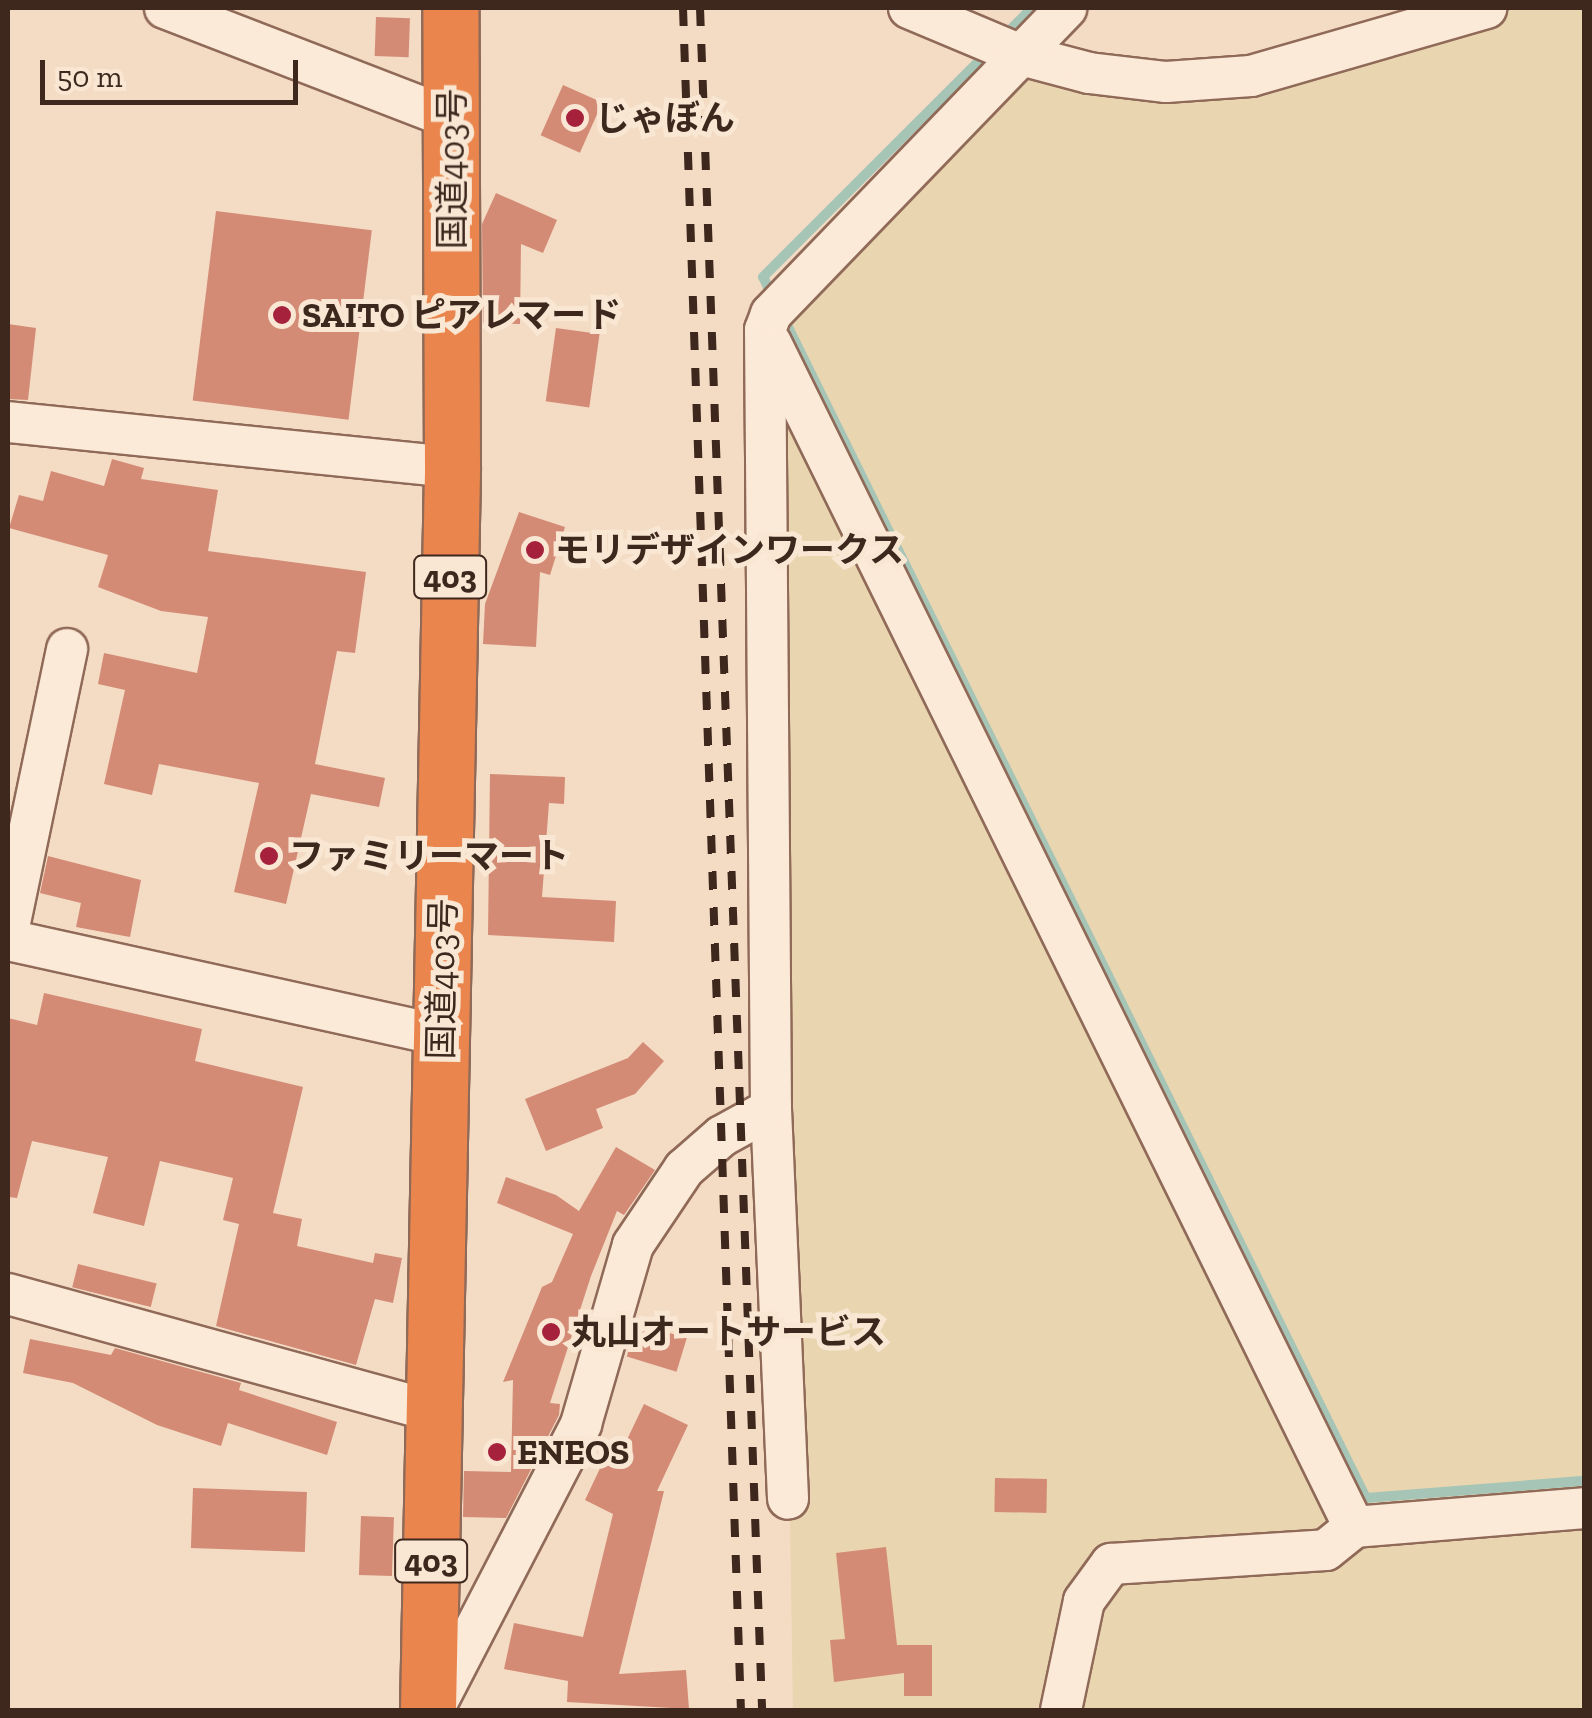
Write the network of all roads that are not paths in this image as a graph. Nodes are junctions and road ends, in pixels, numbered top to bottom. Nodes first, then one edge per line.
1 (165, 8) edge
2 (450, 8) edge
3 (909, 8) edge
4 (1066, 8) edge
5 (1486, 8) edge
6 (1020, 54) junction
7 (452, 118) junction
8 (765, 330) junction
9 (8, 422) edge
10 (452, 467) junction
11 (66, 649) dead end
12 (8, 932) edge
13 (8, 940) edge
14 (440, 1035) junction
15 (771, 1110) junction
16 (8, 1294) edge
17 (434, 1411) junction
18 (788, 1500) dead end
19 (1584, 1508) edge
20 (1354, 1527) junction
21 (430, 1710) edge
22 (1061, 1710) edge

1 - 7 street
2 - 7 highway, 国道403号 / 403
3 - 6 street
4 - 6 street
5 - 6 street
6 - 8 street
7 - 10 highway, 国道403号 / 403
8 - 15 street
8 - 20 street
9 - 10 street
10 - 14 highway, 国道403号 / 403
11 - 12 street
13 - 14 street
14 - 17 highway, 国道403号 / 403
15 - 18 street
15 - 21 street
16 - 17 street
17 - 21 highway, 国道403号 / 403
19 - 20 street
20 - 22 street

